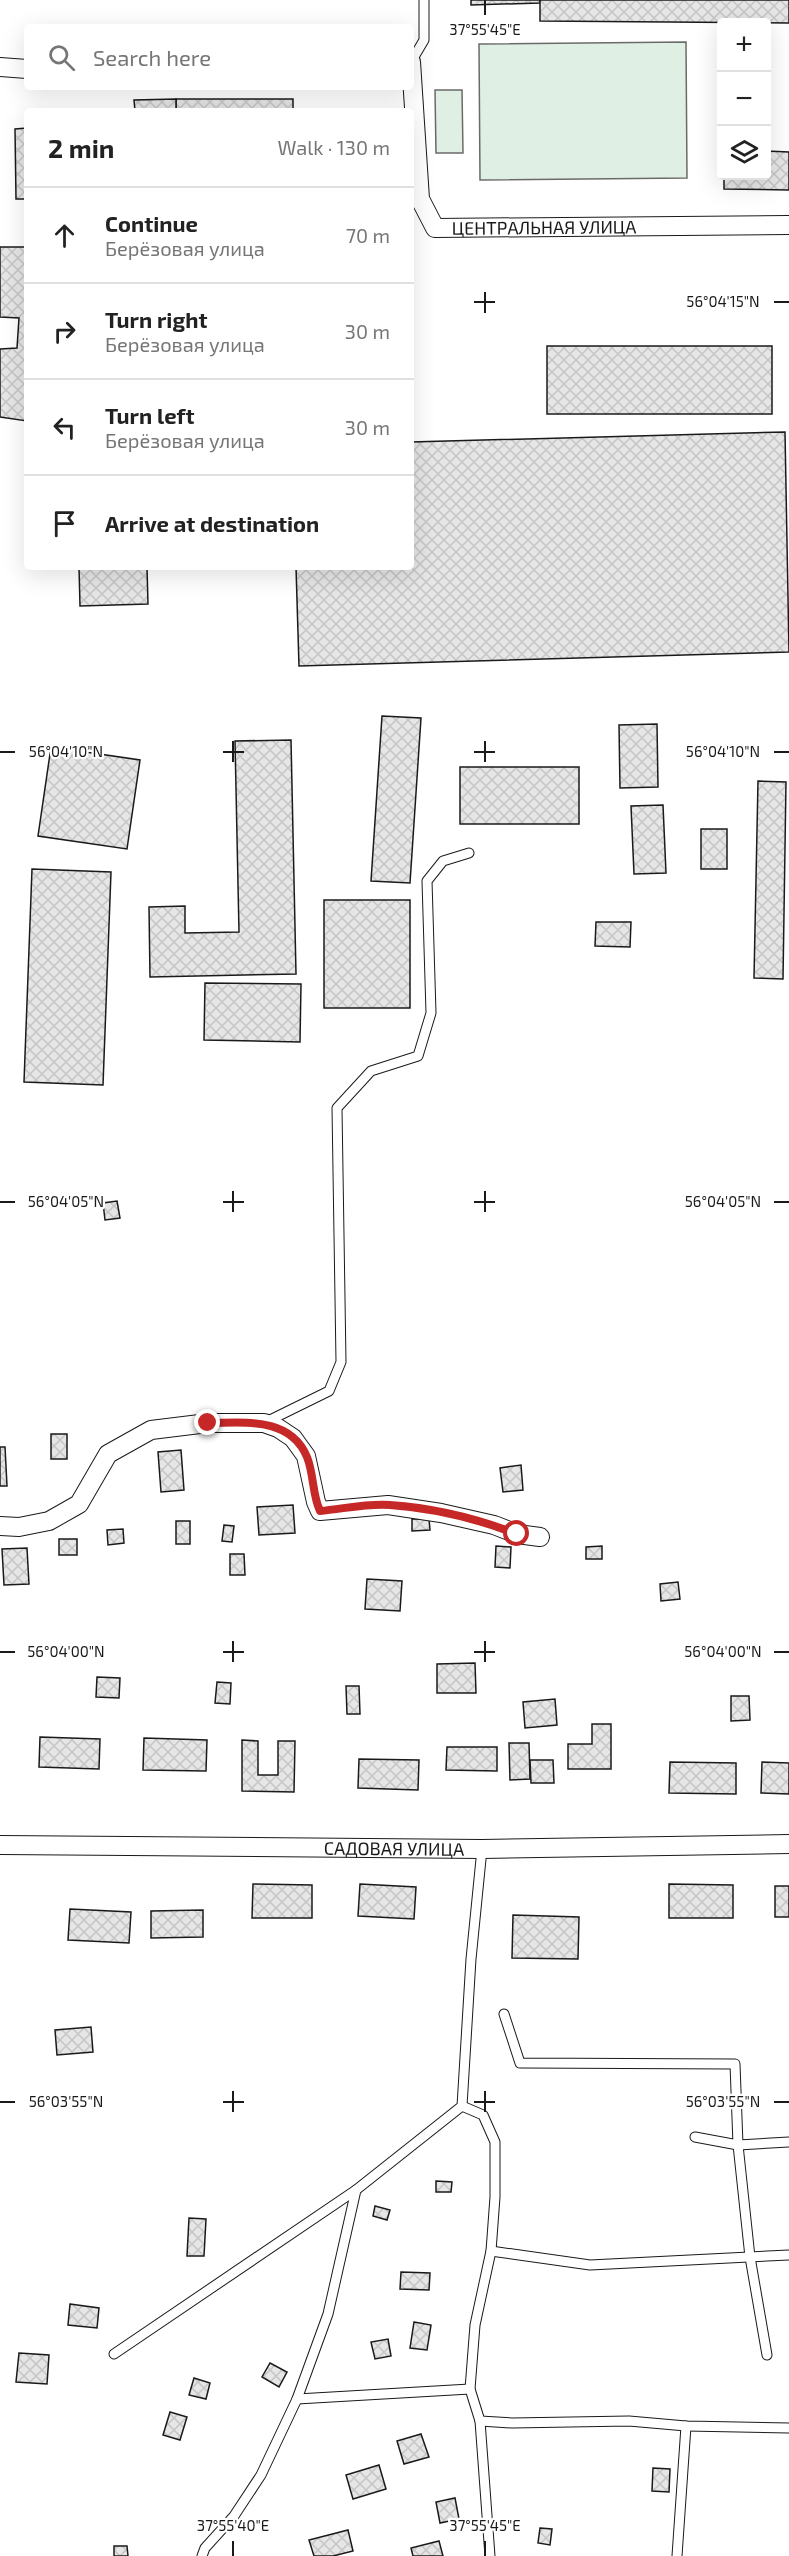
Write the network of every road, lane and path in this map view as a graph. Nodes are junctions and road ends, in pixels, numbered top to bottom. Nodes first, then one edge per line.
1 (424, 0) edge
2 (414, 57) edge
3 (0, 67) edge
4 (24, 69) edge
5 (413, 90) edge
6 (789, 225) edge
7 (469, 853) dead end
8 (264, 1423) junction
9 (0, 1526) edge
10 (540, 1537) dead end
11 (789, 1844) edge
12 (0, 1845) edge
13 (482, 1849) junction
14 (504, 2014) dead end
15 (462, 2106) junction
16 (694, 2137) dead end
17 (789, 2142) edge
18 (738, 2145) junction
19 (356, 2190) junction
20 (491, 2251) junction
21 (789, 2255) edge
22 (750, 2257) junction
23 (114, 2354) dead end
24 (767, 2355) dead end
25 (470, 2389) junction
26 (297, 2400) junction
27 (480, 2421) junction
28 (686, 2426) junction
29 (789, 2428) edge
30 (202, 2556) edge
31 (490, 2556) edge
32 (677, 2556) edge

1 - 2 lane
3 - 4 street
5 - 6 street, ЦЕНТРАЛЬНАЯ УЛИЦА
7 - 8 lane
8 - 9 street
8 - 10 street
11 - 13 street, САДОВАЯ УЛИЦА
12 - 13 street, САДОВАЯ УЛИЦА
13 - 15 lane
14 - 18 lane
15 - 19 lane
15 - 20 lane
16 - 18 lane
17 - 18 lane
18 - 22 lane
19 - 23 lane
19 - 26 lane
20 - 22 lane
20 - 25 lane
21 - 22 lane
22 - 24 lane
25 - 26 lane
25 - 27 lane
26 - 30 lane
27 - 28 lane
27 - 31 lane
28 - 29 lane
28 - 32 lane

